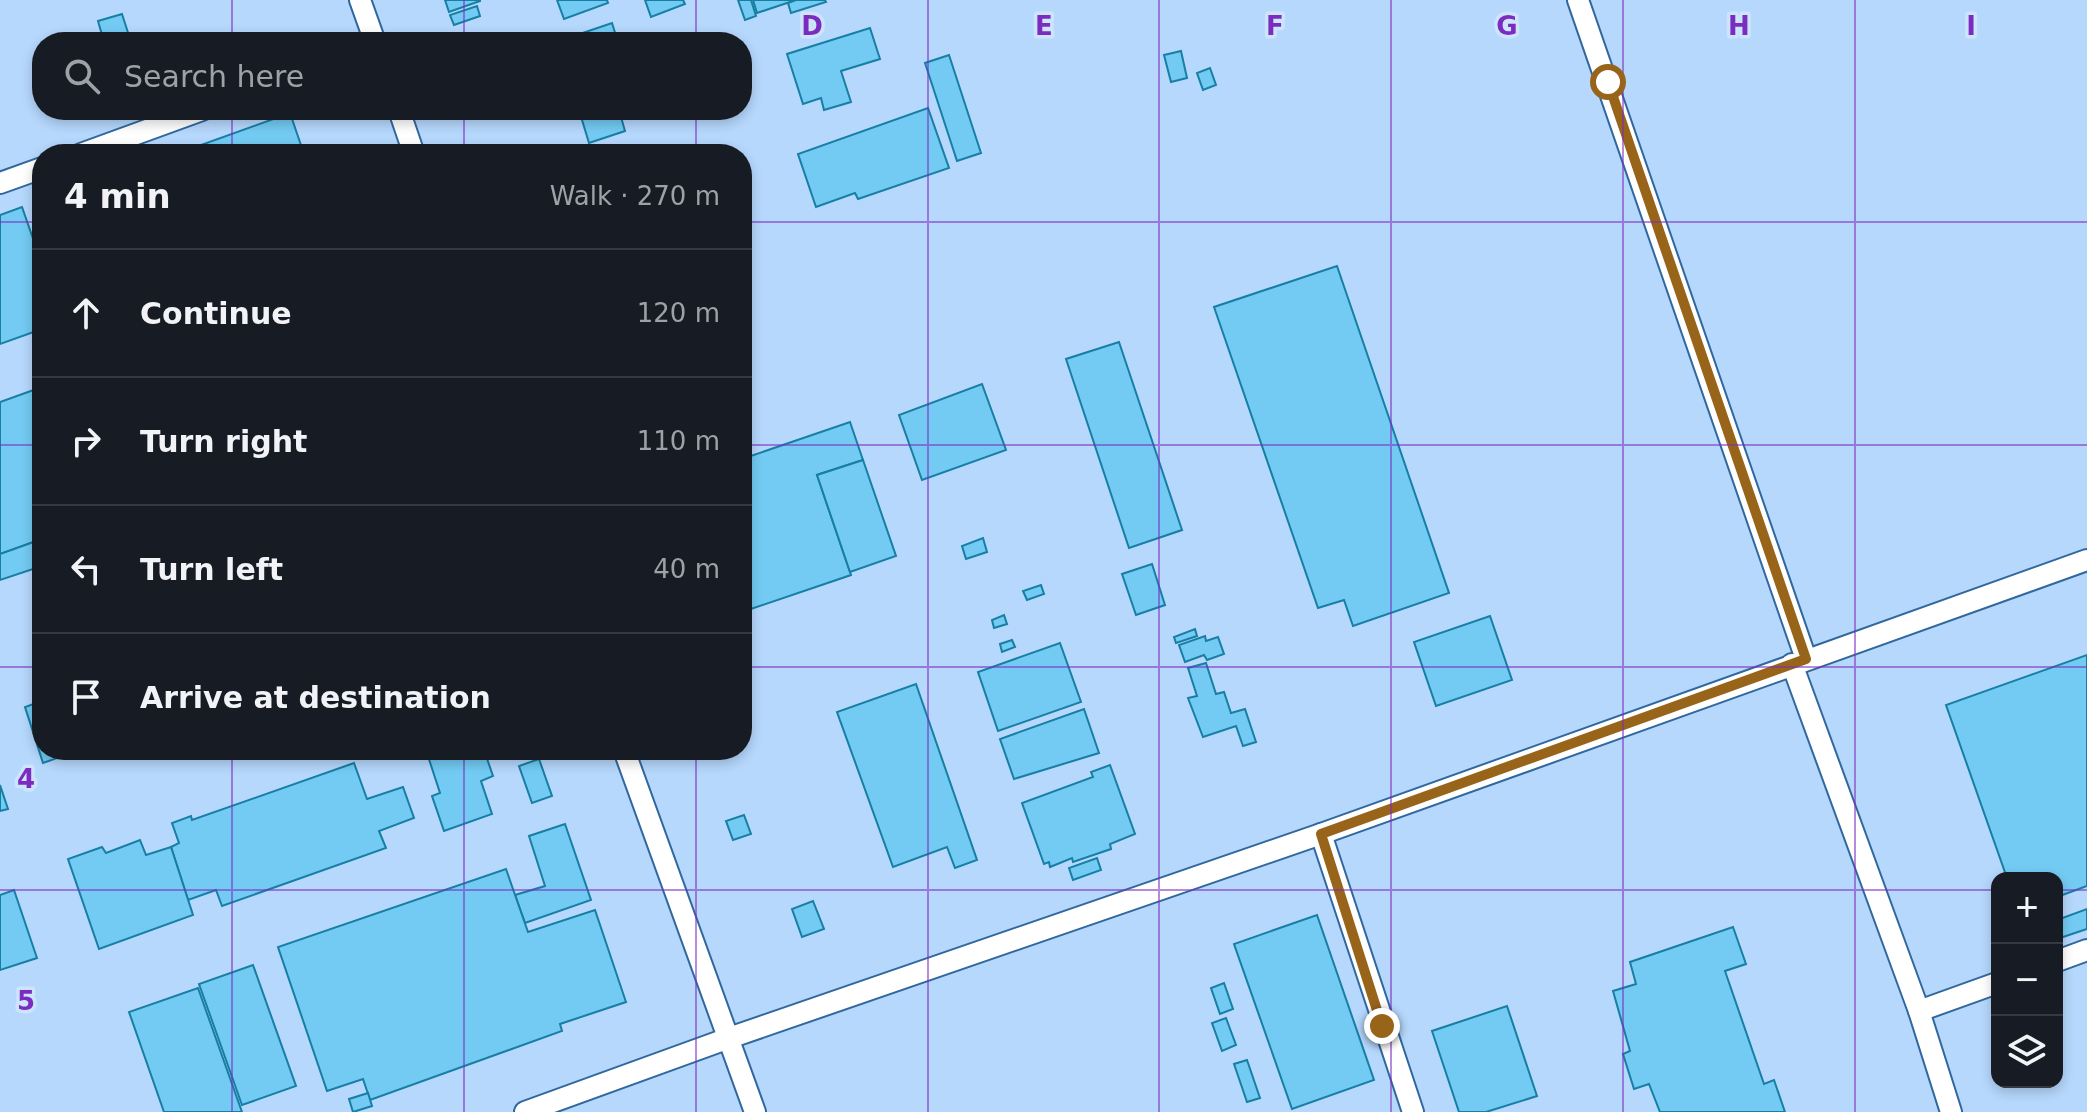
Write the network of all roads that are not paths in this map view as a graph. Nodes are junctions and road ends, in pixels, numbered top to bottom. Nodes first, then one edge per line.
1 (360, 0) edge
2 (1578, 0) edge
3 (371, 32) edge
4 (174, 120) edge
5 (402, 120) edge
6 (108, 144) edge
7 (411, 144) edge
8 (32, 172) edge
9 (0, 183) edge
10 (2087, 560) edge
11 (1799, 662) junction
12 (628, 760) edge
13 (1321, 834) junction
14 (2087, 950) edge
15 (2063, 959) edge
16 (1991, 985) edge
17 (1919, 1011) junction
18 (729, 1038) junction
19 (525, 1112) edge
20 (755, 1112) edge
21 (1413, 1112) edge
22 (1951, 1112) edge

1 - 3 lane
2 - 11 lane
4 - 6 lane
5 - 7 lane
8 - 9 lane
10 - 11 lane
11 - 13 lane
11 - 17 lane
12 - 18 lane
13 - 18 lane
13 - 21 lane
14 - 15 lane
16 - 17 lane
17 - 22 lane
18 - 19 lane
18 - 20 lane

